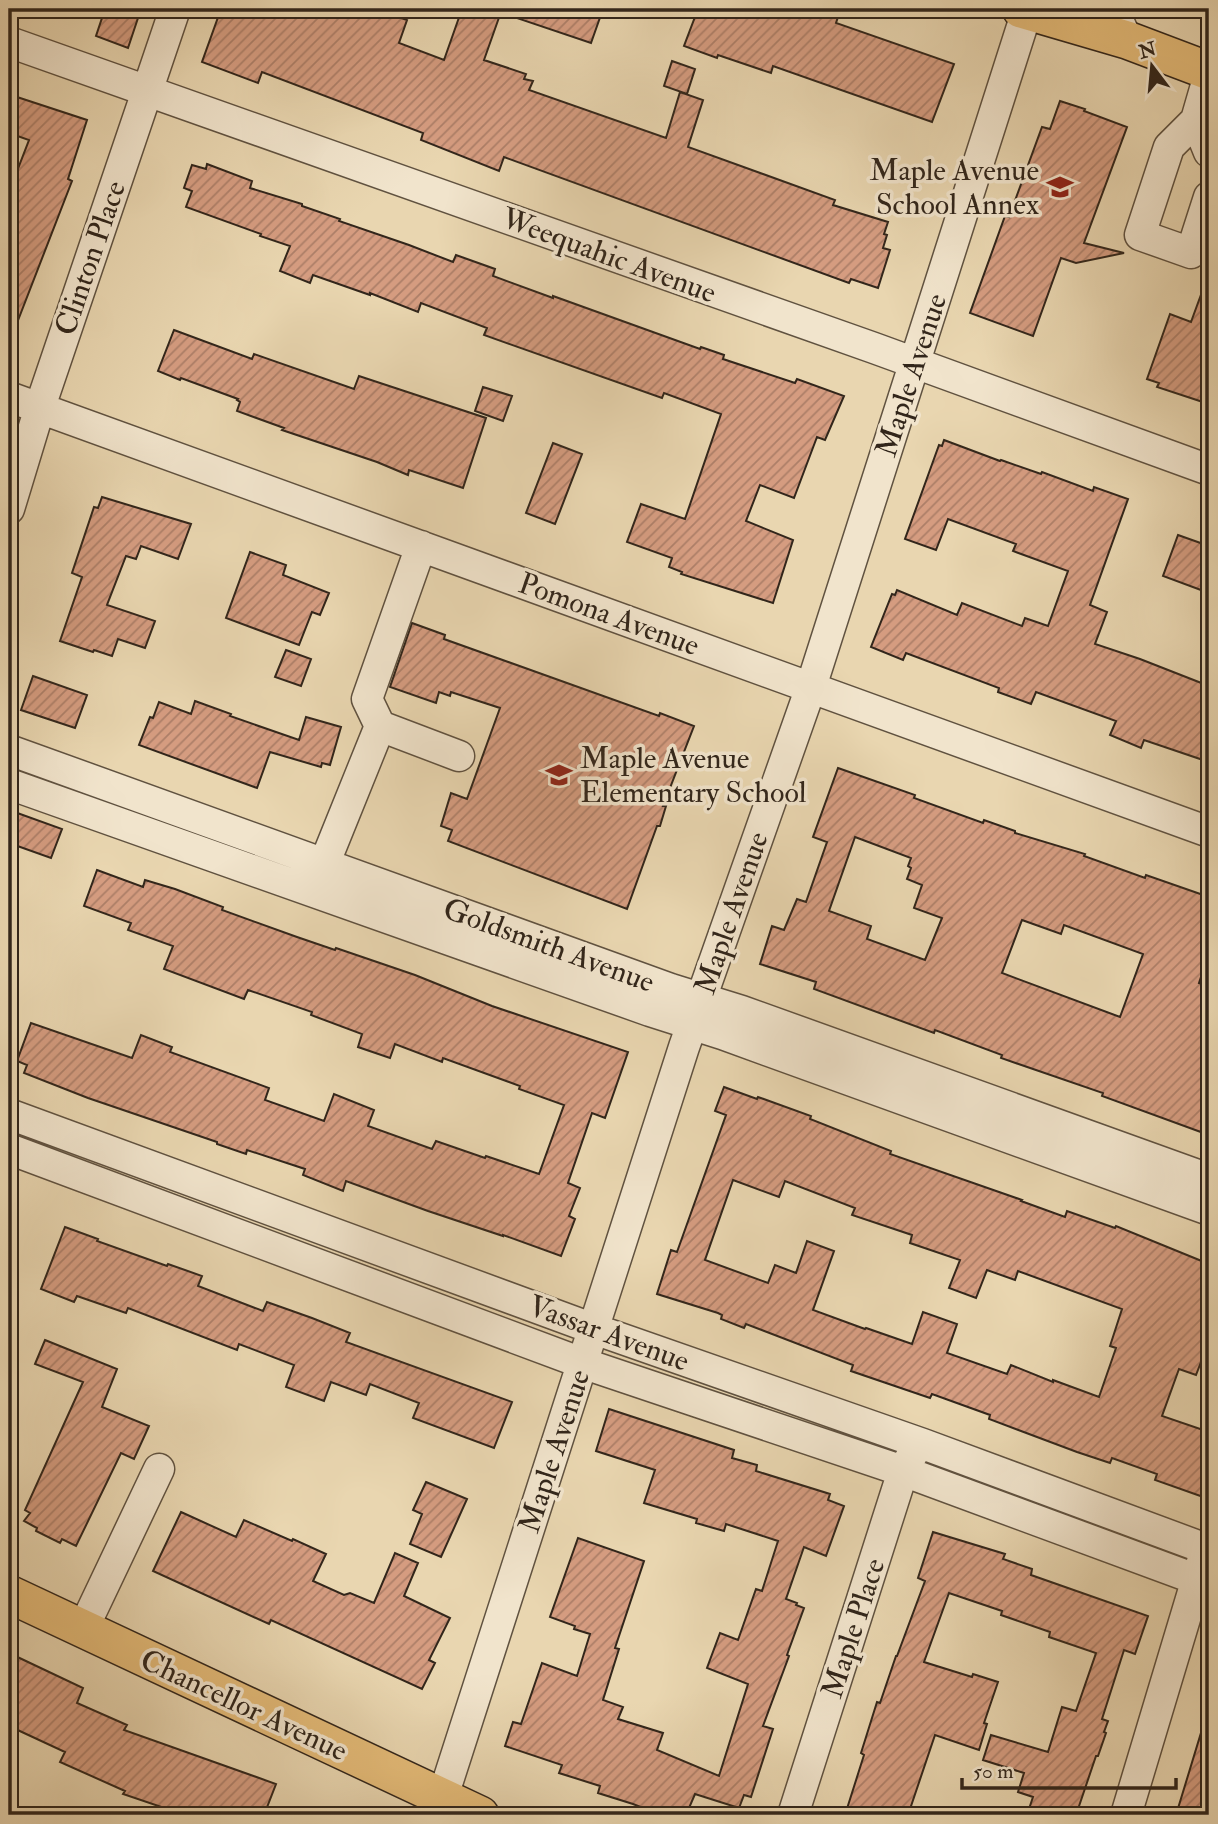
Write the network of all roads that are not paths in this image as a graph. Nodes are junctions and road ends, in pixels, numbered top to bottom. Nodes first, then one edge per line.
1 (175, 9) edge
2 (1024, 10) edge
3 (1120, 25) edge
4 (9, 42) edge
5 (1209, 73) edge
6 (148, 90) junction
7 (1196, 120) junction
8 (1209, 152) edge
9 (1209, 197) edge
10 (915, 363) junction
11 (9, 397) edge
12 (40, 407) junction
13 (1209, 470) edge
14 (9, 509) edge
15 (421, 546) junction
16 (811, 687) junction
17 (380, 726) junction
18 (9, 750) edge
19 (459, 756) dead end
20 (9, 784) edge
21 (1209, 832) edge
22 (324, 864) junction
23 (314, 892) junction
24 (697, 1011) junction
25 (9, 1114) edge
26 (1110, 1143) junction
27 (9, 1149) edge
28 (1099, 1170) junction
29 (1209, 1179) edge
30 (220, 1191) junction
31 (1209, 1210) edge
32 (208, 1223) junction
33 (594, 1329) junction
34 (582, 1363) junction
35 (919, 1442) junction
36 (159, 1469) dead end
37 (903, 1471) junction
38 (1208, 1549) edge
39 (1203, 1582) edge
40 (9, 1594) edge
41 (83, 1629) junction
42 (440, 1807) edge
43 (480, 1815) edge
44 (793, 1815) edge
45 (1126, 1815) edge

1 - 6 street, Clinton Place
2 - 3 main road
2 - 10 street, Maple Avenue
3 - 5 main road
4 - 6 street, Weequahic Avenue
5 - 7 street
6 - 10 street, Weequahic Avenue
6 - 12 street, Clinton Place
7 - 8 street
7 - 9 street
10 - 13 street, Weequahic Avenue
10 - 16 street, Maple Avenue
11 - 12 street, Pomona Avenue
12 - 14 street, Clinton Place
12 - 15 street, Pomona Avenue
15 - 16 street, Pomona Avenue
15 - 17 street
16 - 21 street, Pomona Avenue
16 - 24 street, Maple Avenue
17 - 19 street
17 - 22 street
18 - 22 street, Goldsmith Avenue
20 - 23 street, Goldsmith Avenue
22 - 23 street
22 - 24 street, Goldsmith Avenue
23 - 24 street, Goldsmith Avenue
24 - 26 street, Goldsmith Avenue
24 - 28 street, Goldsmith Avenue
24 - 33 street, Maple Avenue
25 - 30 street, Vassar Avenue
26 - 28 street
26 - 29 street, Goldsmith Avenue
27 - 32 street, Vassar Avenue
28 - 31 street, Goldsmith Avenue
30 - 32 street
30 - 33 street, Vassar Avenue
32 - 34 street, Vassar Avenue
33 - 34 street, Maple Avenue
33 - 35 street, Vassar Avenue
34 - 37 street, Vassar Avenue
34 - 42 street, Maple Avenue
35 - 37 street, Maple Place
35 - 38 street, Vassar Avenue
36 - 41 street
37 - 39 street, Vassar Avenue
37 - 44 street, Maple Place
38 - 39 street
39 - 45 street
40 - 41 main road, Chancellor Avenue
41 - 42 main road, Chancellor Avenue
42 - 43 main road, Chancellor Avenue

